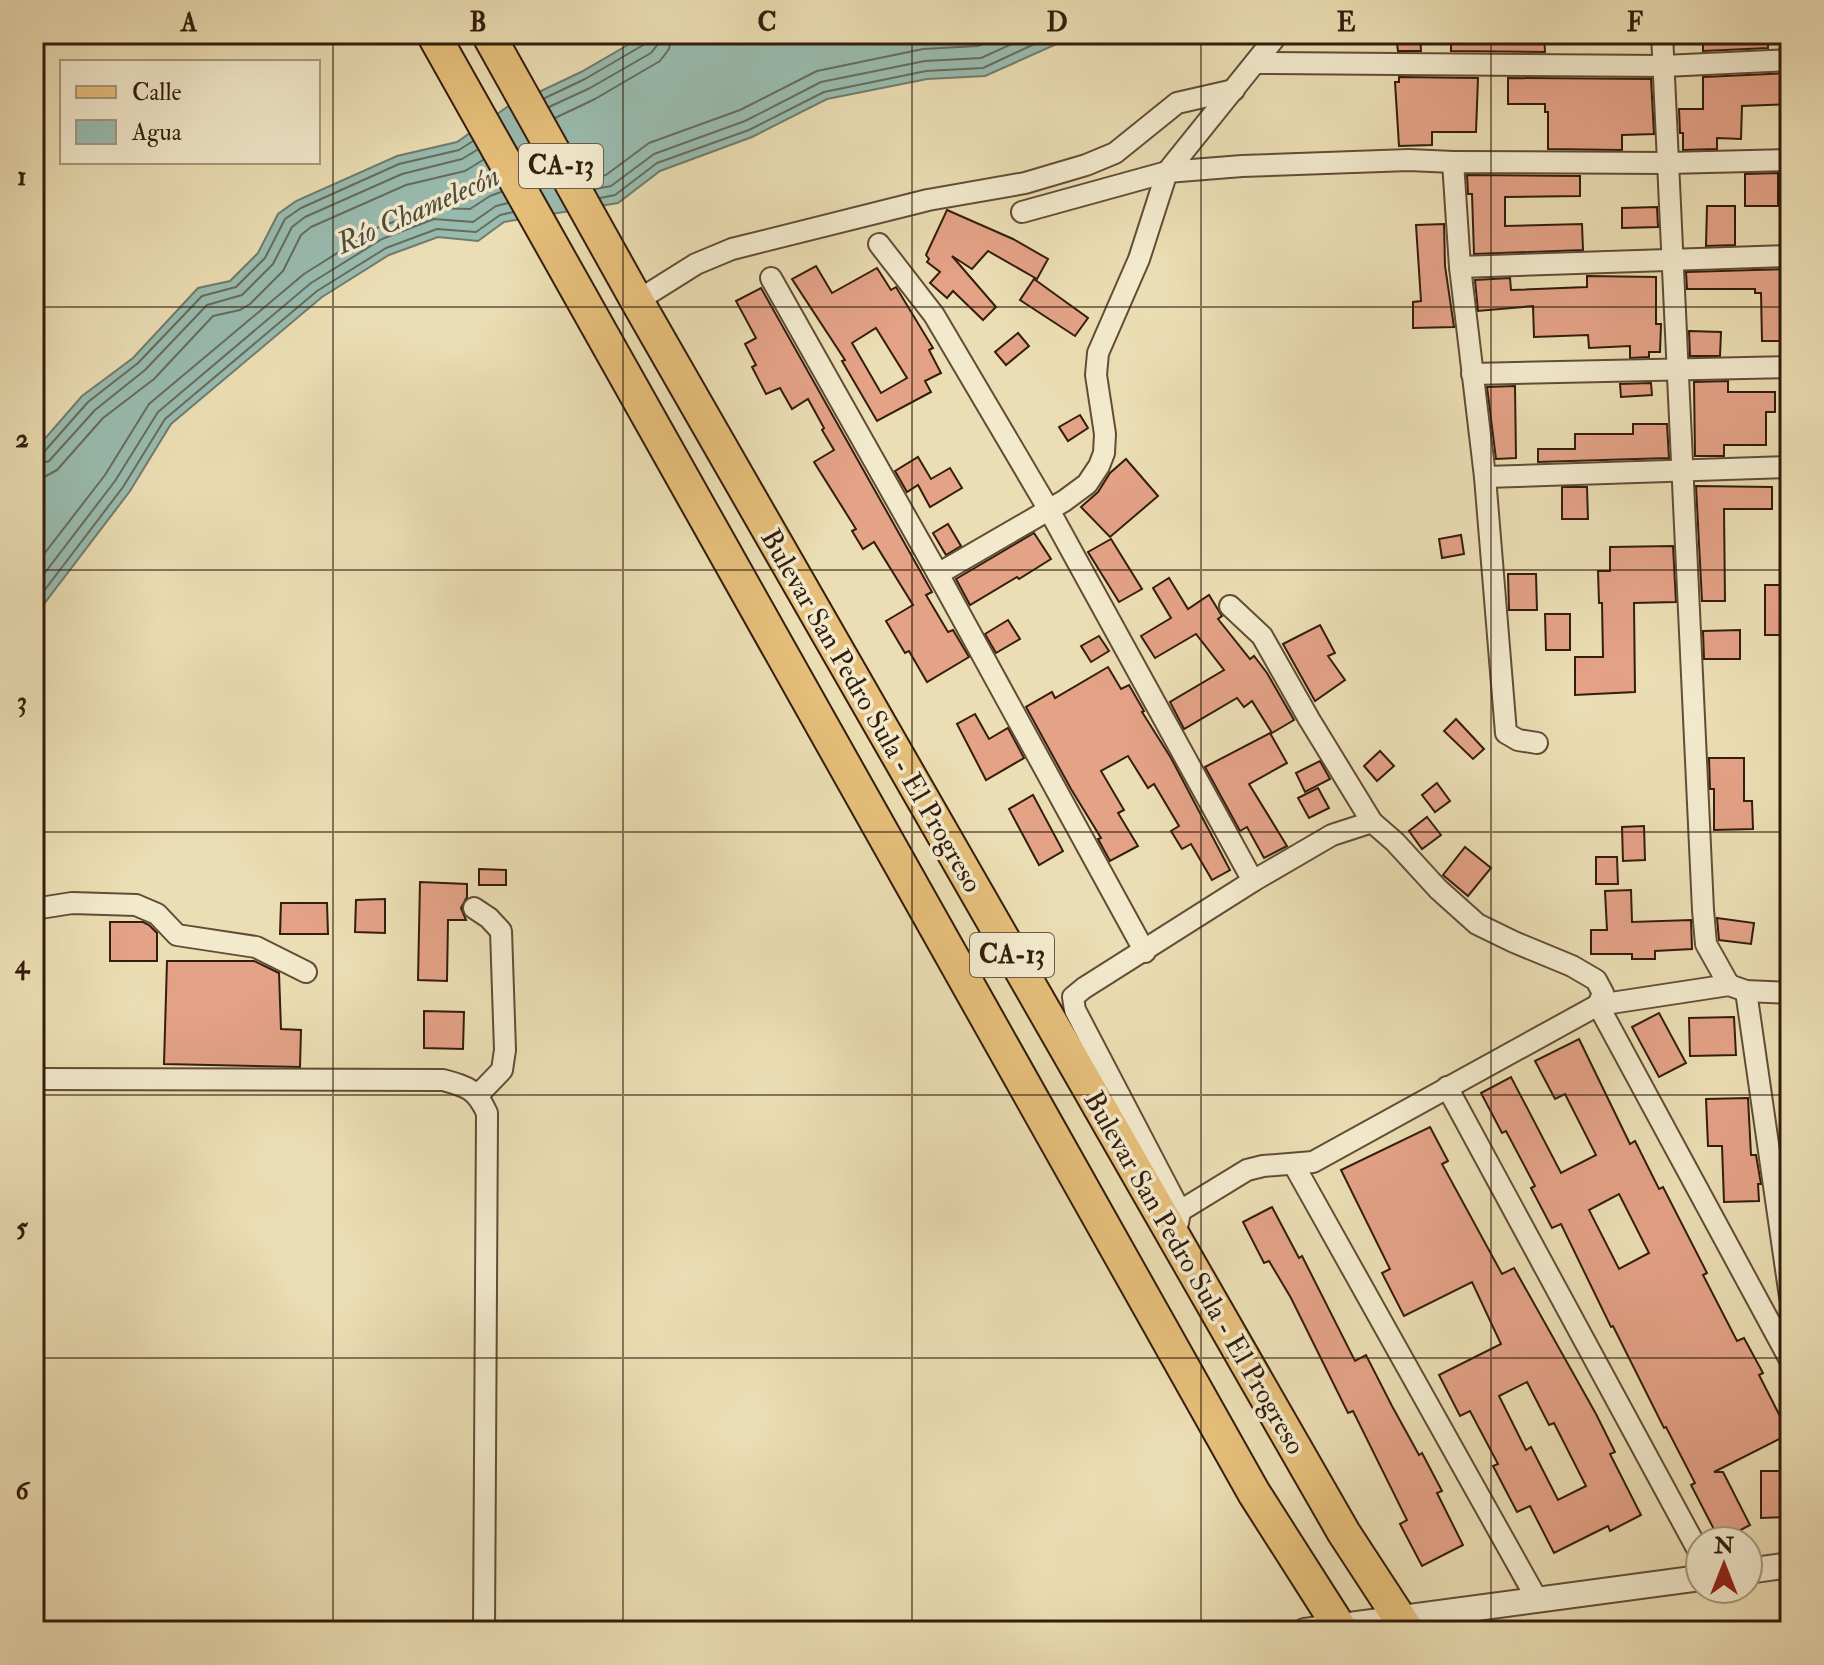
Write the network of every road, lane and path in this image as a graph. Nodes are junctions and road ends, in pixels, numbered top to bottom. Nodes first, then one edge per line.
1 (433, 34) edge
2 (1278, 34) edge
3 (1662, 34) edge
4 (491, 40) edge
5 (1790, 60) edge
6 (1256, 63) junction
7 (1664, 66) junction
8 (1234, 90) junction
9 (1790, 160) edge
10 (1453, 162) junction
11 (1668, 163) junction
12 (1167, 172) junction
13 (1022, 212) dead end
14 (879, 244) dead end
15 (1790, 256) edge
16 (1672, 261) junction
17 (1460, 267) junction
18 (771, 278) dead end
19 (630, 288) junction
20 (1790, 367) edge
21 (1676, 368) junction
22 (1472, 374) junction
23 (1790, 467) edge
24 (1681, 470) junction
25 (1485, 477) junction
26 (1049, 510) junction
27 (938, 574) junction
28 (1230, 606) dead end
29 (1537, 743) dead end
30 (1372, 822) junction
31 (1253, 881) junction
32 (474, 908) dead end
33 (34, 909) edge
34 (1145, 952) junction
35 (306, 972) dead end
36 (1738, 988) junction
37 (1790, 993) edge
38 (1598, 1005) junction
39 (34, 1079) edge
40 (1447, 1087) junction
41 (479, 1094) junction
42 (1294, 1165) junction
43 (1178, 1226) junction
44 (1790, 1297) edge
45 (1790, 1360) edge
46 (1684, 1525) edge
47 (1790, 1565) edge
48 (1764, 1569) edge
49 (1684, 1580) edge
50 (1538, 1601) junction
51 (1403, 1624) edge
52 (1340, 1629) edge
53 (484, 1631) edge
54 (1305, 1631) edge

1 - 52 main road, Bulevar San Pedro Sula - El Progreso / CA-13
2 - 6 street
3 - 7 street
4 - 19 main road, Bulevar San Pedro Sula - El Progreso / CA-13
5 - 7 street
6 - 7 street
6 - 8 street
7 - 11 street
8 - 12 street
8 - 19 street
9 - 11 street
10 - 11 street
10 - 12 street
10 - 17 street
11 - 16 street
12 - 13 street
12 - 26 street
14 - 26 street
15 - 16 street
16 - 17 street
16 - 21 street
17 - 22 street
18 - 27 street
19 - 43 main road, Bulevar San Pedro Sula - El Progreso / CA-13
20 - 21 street
21 - 22 street
21 - 24 street
22 - 25 street
23 - 24 street
24 - 25 street
24 - 36 street
25 - 29 street
26 - 27 street
26 - 31 street
27 - 34 street
28 - 30 street
30 - 31 street
30 - 38 street
31 - 34 street
32 - 41 street
33 - 35 street
34 - 43 street
36 - 37 street
36 - 38 street
36 - 44 street
38 - 40 street
38 - 45 street
39 - 41 street
40 - 42 street
40 - 46 street
41 - 53 street
42 - 43 street
42 - 50 street
43 - 51 main road, Bulevar San Pedro Sula - El Progreso / CA-13
47 - 48 street
49 - 50 street
50 - 51 street
51 - 52 street
52 - 54 street

